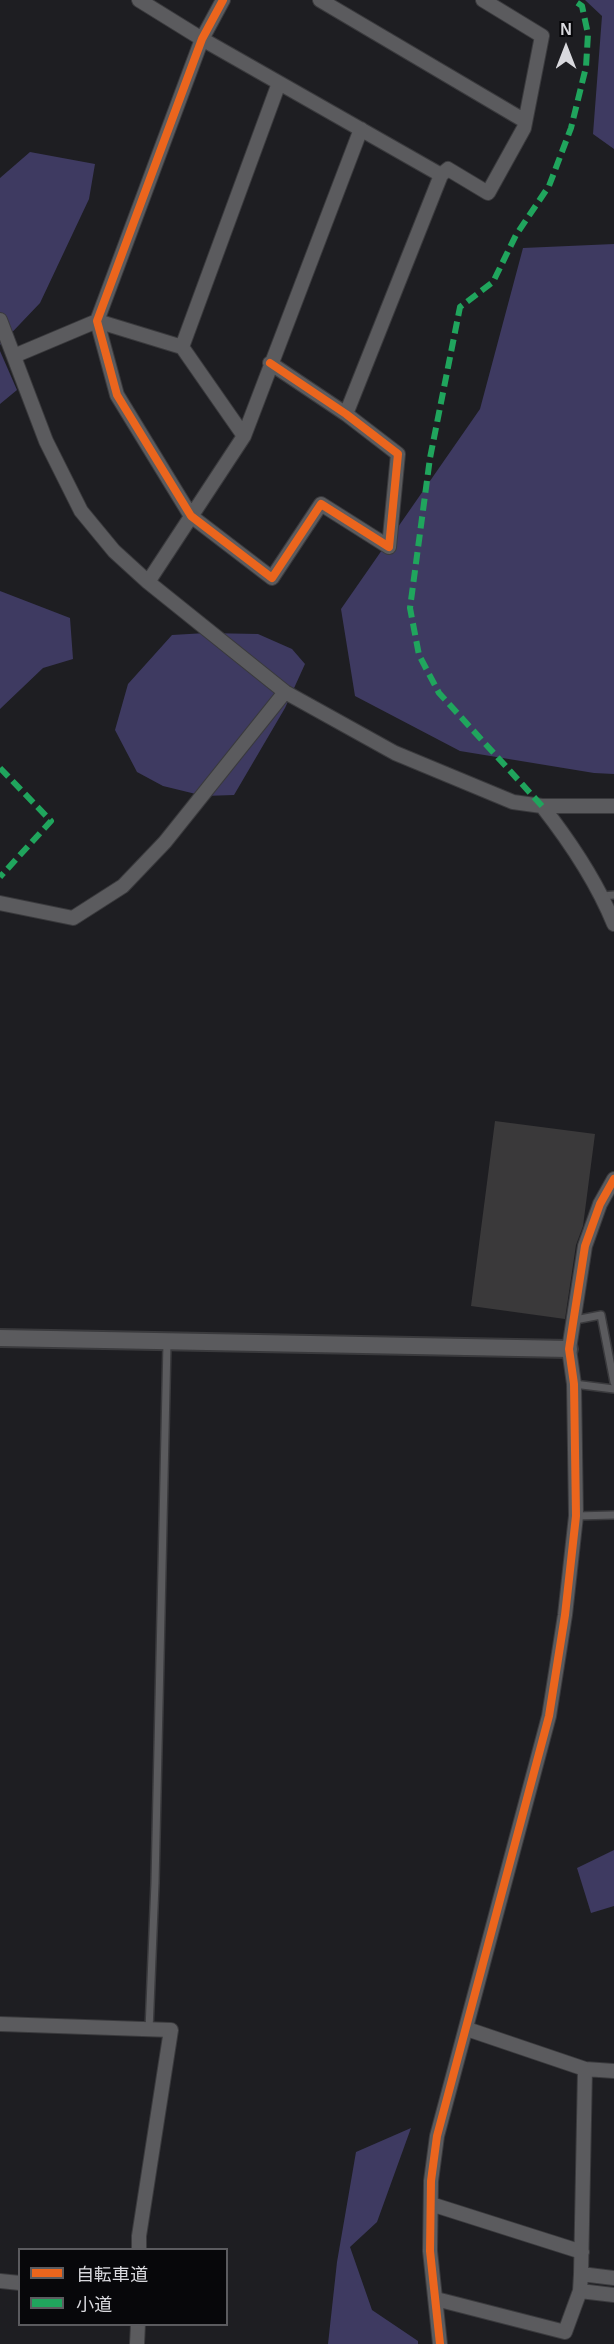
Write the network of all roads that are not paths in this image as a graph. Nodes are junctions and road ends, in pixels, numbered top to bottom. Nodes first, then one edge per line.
1 (139, 0) edge
2 (223, 0) edge
3 (320, 0) edge
4 (483, 0) edge
5 (202, 39) junction
6 (279, 83) junction
7 (525, 121) junction
8 (361, 129) junction
9 (441, 175) junction
10 (0, 320) edge
11 (97, 321) junction
12 (182, 347) junction
13 (14, 356) junction
14 (270, 363) junction
15 (346, 414) junction
16 (244, 436) junction
17 (191, 516) junction
18 (148, 582) junction
19 (285, 692) junction
20 (542, 806) junction
21 (614, 806) edge
22 (608, 896) edge
23 (0, 903) edge
24 (614, 924) edge
25 (614, 1179) edge
26 (575, 1320) junction
27 (0, 1338) edge
28 (167, 1341) junction
29 (568, 1349) junction
30 (614, 1382) edge
31 (574, 1384) junction
32 (614, 1389) edge
33 (614, 1515) edge
34 (576, 1516) junction
35 (0, 2024) edge
36 (467, 2028) junction
37 (149, 2030) junction
38 (585, 2069) junction
39 (614, 2071) edge
40 (431, 2204) junction
41 (139, 2248) edge
42 (582, 2252) junction
43 (581, 2274) junction
44 (614, 2278) edge
45 (0, 2281) edge
46 (18, 2283) edge
47 (580, 2291) junction
48 (614, 2295) edge
49 (436, 2299) junction
50 (138, 2326) edge
51 (137, 2344) edge
52 (440, 2344) edge

1 - 5 street
2 - 5 street
3 - 7 street
4 - 7 street
5 - 6 street
5 - 11 street
6 - 8 street
6 - 12 street
7 - 9 street
8 - 9 street
8 - 14 street
9 - 15 street
10 - 13 street
11 - 12 street
11 - 13 street
11 - 17 street
12 - 16 street
13 - 18 street
14 - 15 street
14 - 16 street
15 - 17 street
16 - 17 street
17 - 18 street
18 - 19 street
19 - 20 street
19 - 23 street
20 - 21 street
20 - 22 street
22 - 24 street
25 - 26 street
26 - 29 street
26 - 30 lane
27 - 28 street
28 - 29 street
28 - 37 lane
29 - 31 street
31 - 32 lane
31 - 34 street
33 - 34 lane
34 - 36 street
35 - 37 street
36 - 38 street
36 - 40 street
37 - 41 street
38 - 39 street
38 - 42 street
40 - 42 street
40 - 49 street
42 - 43 street
43 - 44 street
43 - 47 street
45 - 46 street
47 - 48 street
47 - 49 street
49 - 52 street
50 - 51 street

